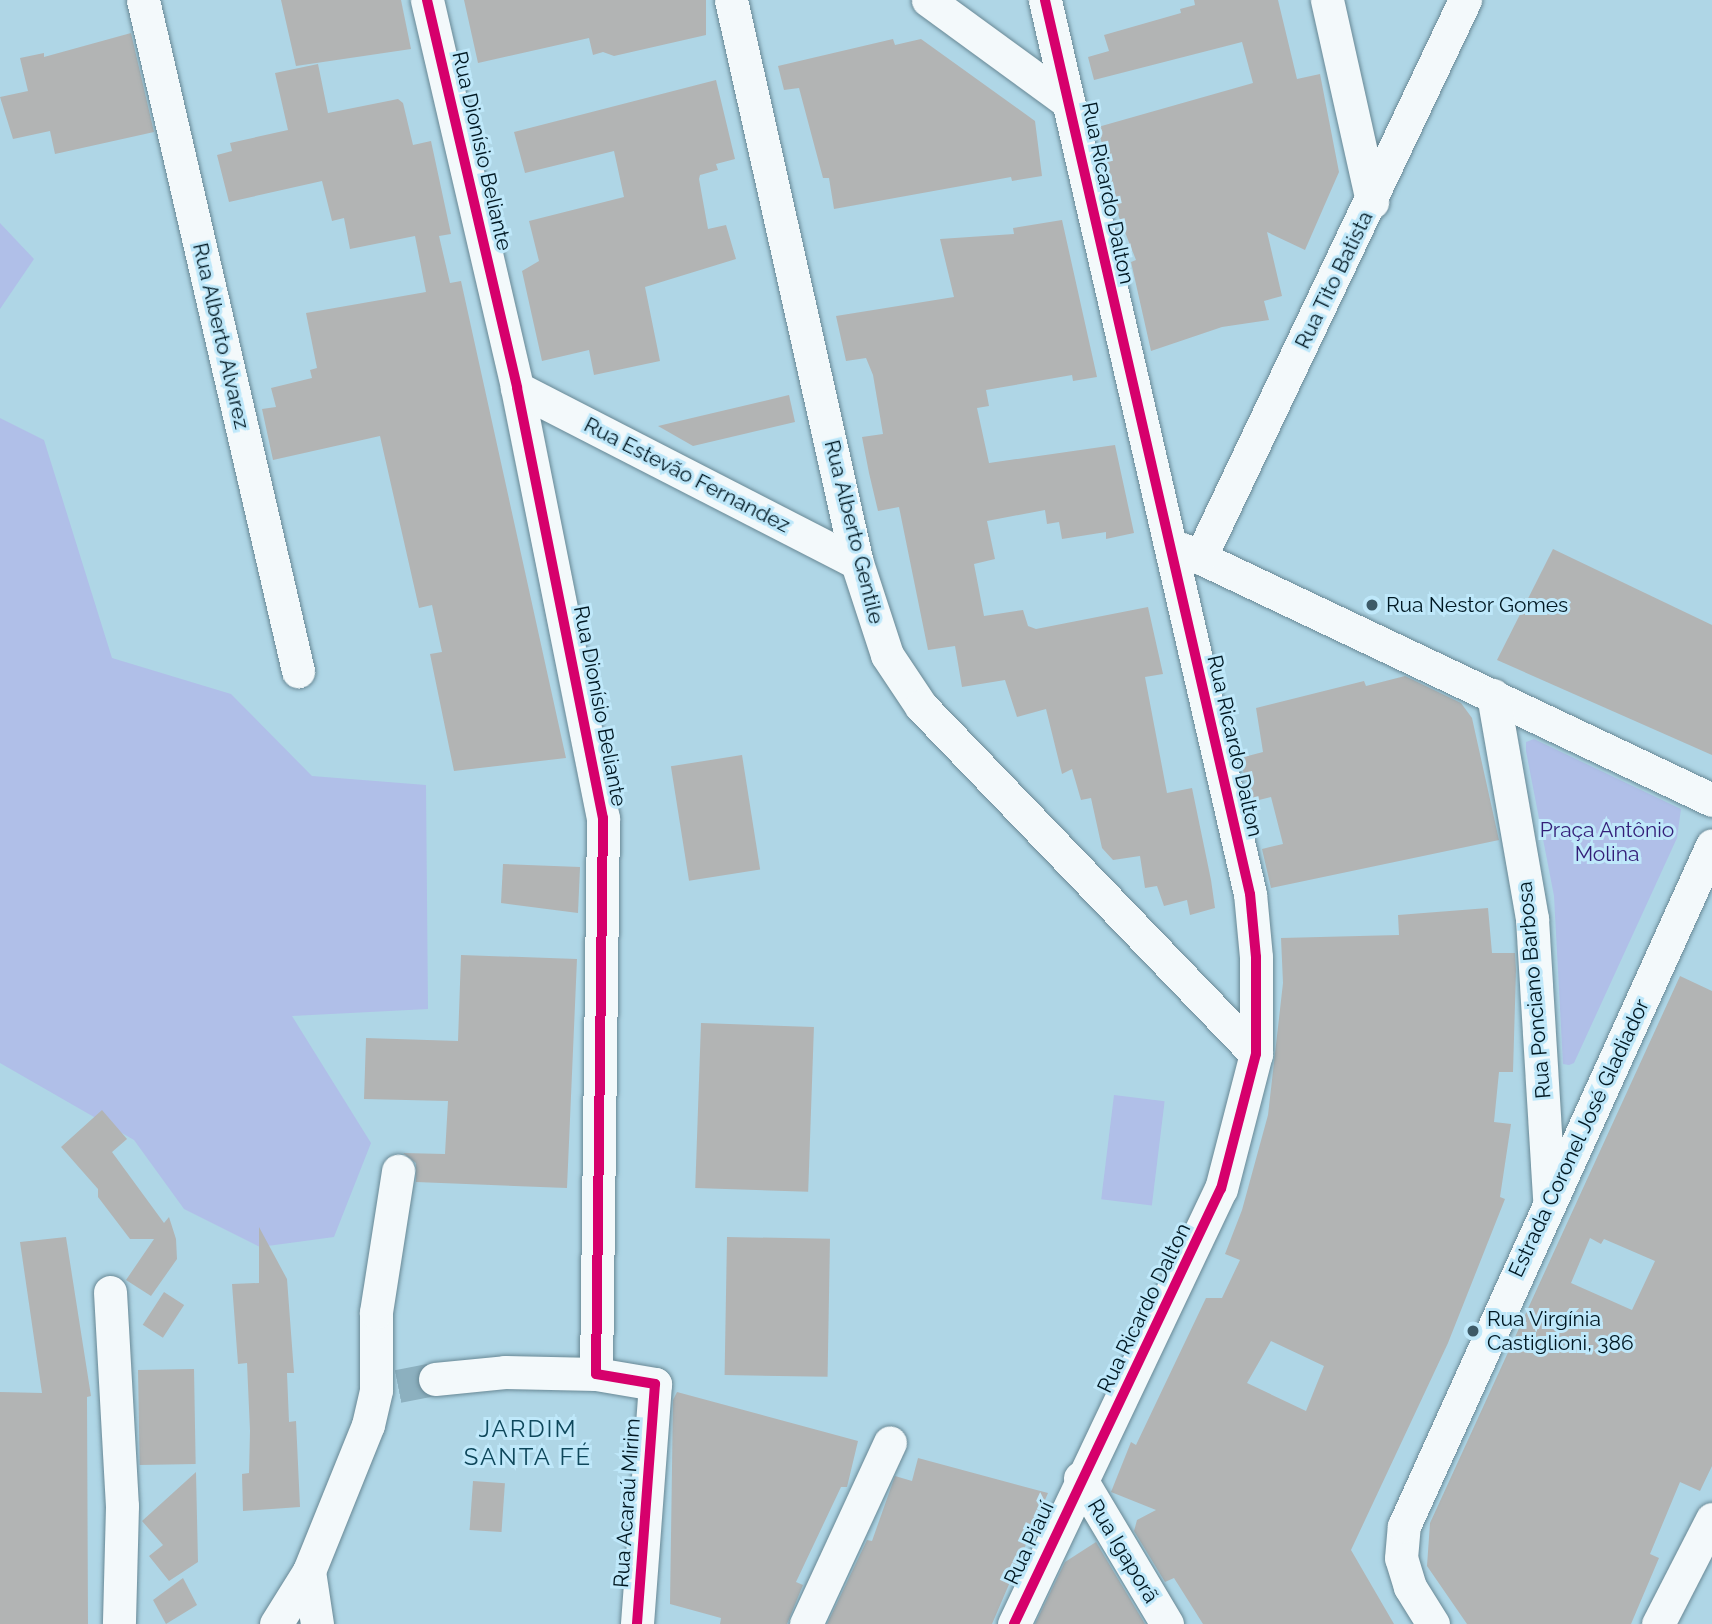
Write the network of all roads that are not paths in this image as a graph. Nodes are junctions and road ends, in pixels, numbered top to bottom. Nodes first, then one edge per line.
1 (143, 0) edge
2 (427, 0) edge
3 (731, 0) edge
4 (928, 0) edge
5 (1045, 0) edge
6 (1326, 0) edge
7 (1465, 0) edge
8 (1068, 102) junction
9 (1373, 202) junction
10 (517, 388) junction
11 (1168, 541) junction
12 (1200, 558) junction
13 (857, 562) junction
14 (298, 671) dead end
15 (1493, 695) junction
16 (1712, 800) edge
17 (1712, 845) edge
18 (1255, 1054) junction
19 (398, 1171) dead end
20 (1549, 1203) junction
21 (110, 1292) dead end
22 (596, 1374) junction
23 (435, 1379) tunnel mouth
24 (891, 1442) dead end
25 (1080, 1478) junction
26 (1712, 1519) edge
27 (309, 1571) junction
28 (119, 1624) edge
29 (276, 1624) edge
30 (317, 1624) edge
31 (637, 1624) edge
32 (806, 1624) edge
33 (1014, 1624) edge
34 (1167, 1624) edge
35 (1433, 1624) edge
36 (1658, 1624) edge

1 - 14 street, Rua Alberto Alvarez
2 - 10 street, Rua Dionísio Beliante
3 - 13 street, Rua Alberto Gentile
4 - 8 street
5 - 8 street, Rua Ricardo Dalton
6 - 9 street
7 - 9 street, Rua Tito Batista
8 - 11 street, Rua Ricardo Dalton
9 - 12 street, Rua Tito Batista
10 - 13 street, Rua Estevão Fernandez
10 - 22 street, Rua Dionísio Beliante
11 - 12 street
11 - 18 street, Rua Ricardo Dalton
12 - 15 street
13 - 18 street, Rua Alberto Gentile
15 - 16 street
15 - 20 street, Rua Ponciano Barbosa
17 - 20 street, Estrada Coronel José Gladiador
18 - 25 street, Rua Ricardo Dalton
19 - 27 street
20 - 35 street, Estrada Coronel José Gladiador
21 - 28 street
22 - 23 street
22 - 31 street, Rua Acaraú Mirim
24 - 32 street
25 - 33 street, Rua Piauí
25 - 34 street, Rua Igaporã
26 - 36 street
27 - 29 street
27 - 30 street

